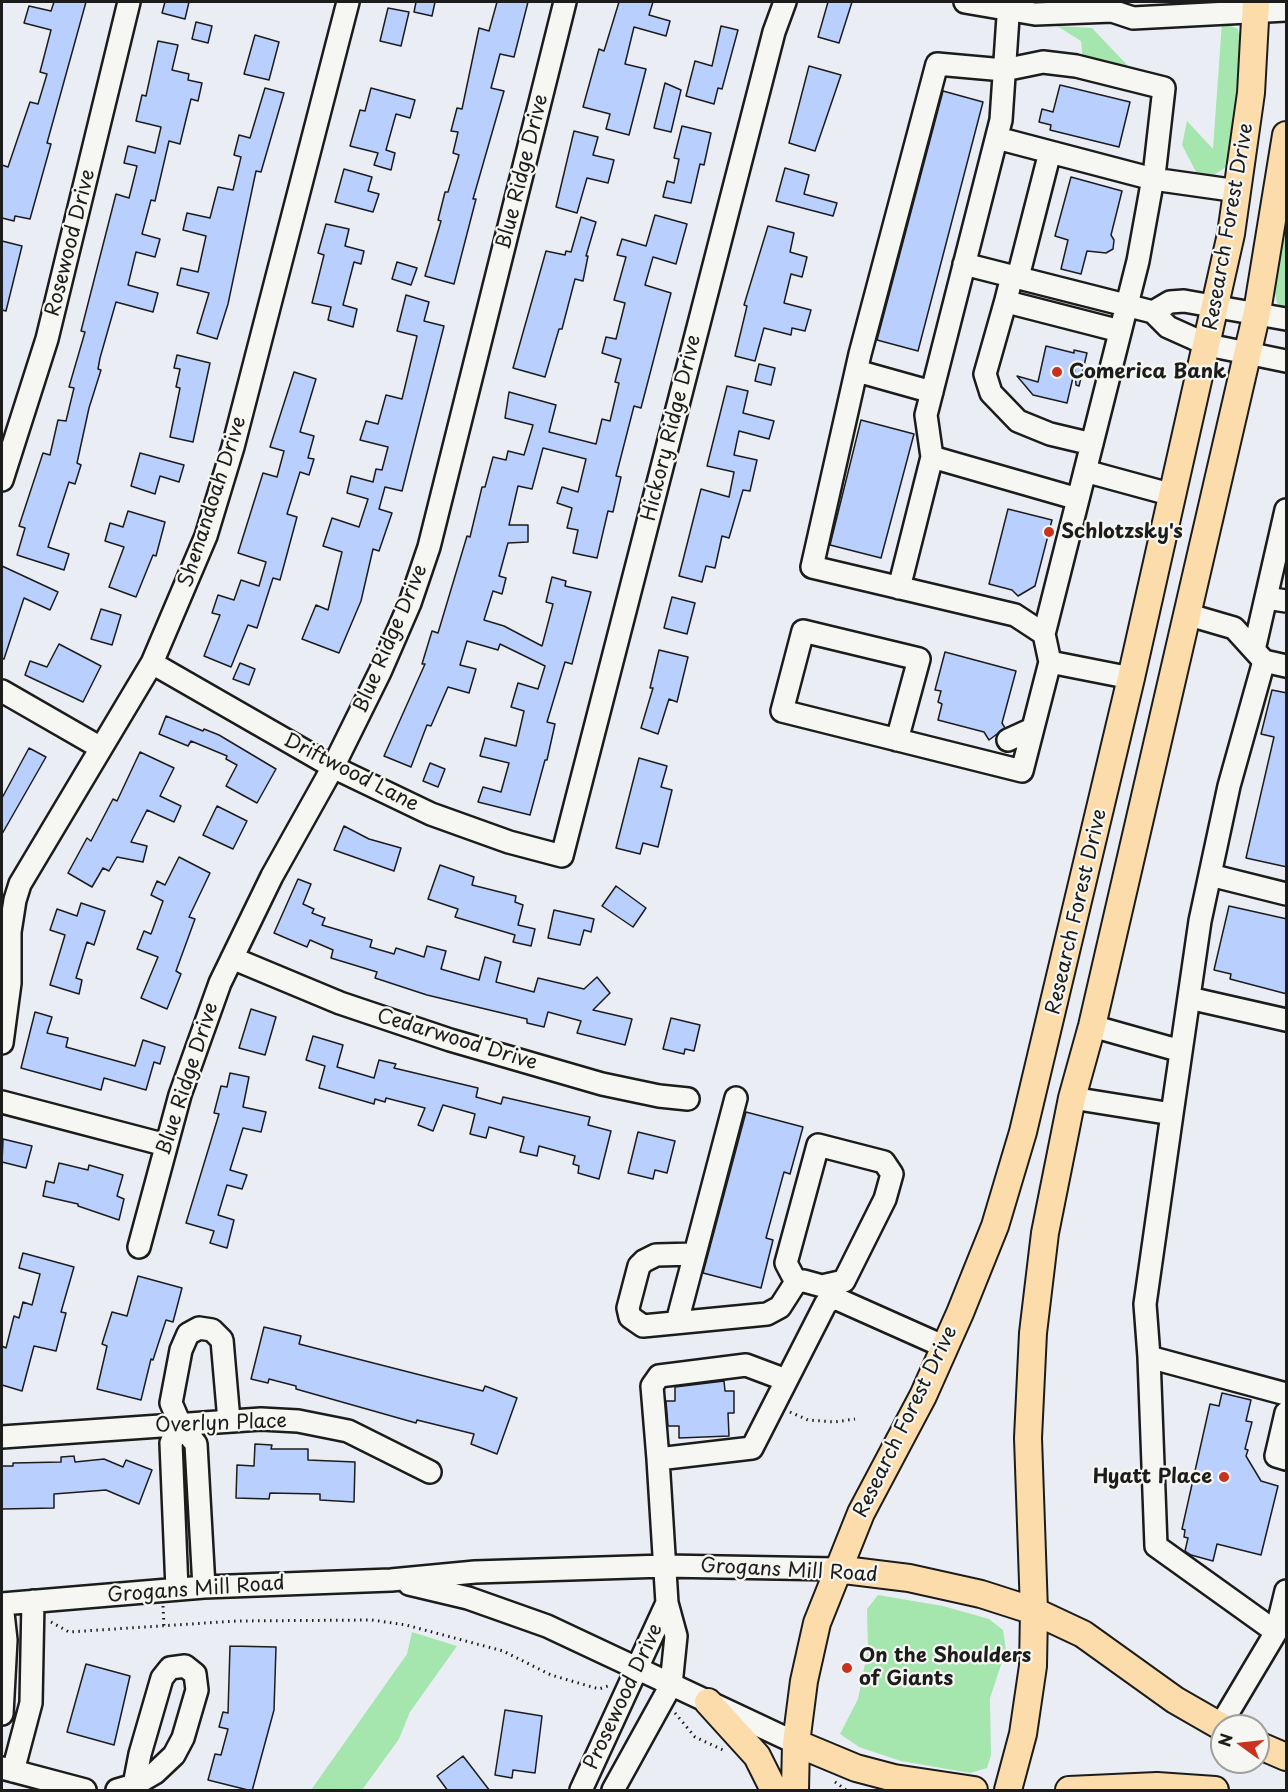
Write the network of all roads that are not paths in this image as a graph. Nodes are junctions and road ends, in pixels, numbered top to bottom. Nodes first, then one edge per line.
1 (129, 2) edge
2 (348, 2) edge
3 (565, 2) edge
4 (785, 2) edge
5 (965, 2) edge
6 (1009, 6) edge
7 (1120, 6) edge
8 (1256, 7) edge
9 (1287, 10) edge
10 (1004, 70) junction
11 (1287, 135) edge
12 (997, 138) junction
13 (1050, 152) junction
14 (1153, 179) junction
15 (1238, 191) junction
16 (964, 264) junction
17 (1015, 277) junction
18 (1006, 300) junction
19 (1127, 305) junction
20 (1216, 305) junction
21 (1153, 312) junction
22 (1257, 312) junction
23 (1287, 319) edge
24 (1120, 331) junction
25 (1208, 345) junction
26 (1247, 352) junction
27 (1287, 361) edge
28 (857, 371) junction
29 (932, 392) junction
30 (1092, 444) junction
31 (932, 457) junction
32 (1085, 471) junction
33 (2, 480) edge
34 (1173, 495) junction
35 (1078, 499) junction
36 (1287, 510) edge
37 (898, 588) junction
38 (1276, 599) edge
39 (1186, 615) junction
40 (1044, 634) junction
41 (1259, 656) junction
42 (1050, 662) junction
43 (152, 663) junction
44 (1287, 666) edge
45 (1131, 678) junction
46 (2, 691) edge
47 (1160, 727) junction
48 (1032, 729) junction
49 (897, 740) junction
50 (101, 748) junction
51 (974, 759) junction
52 (333, 767) junction
53 (562, 855) joint
54 (1210, 875) junction
55 (1287, 894) edge
56 (232, 958) junction
57 (1189, 998) junction
58 (1287, 1020) edge
59 (1092, 1026) junction
60 (2, 1043) edge
61 (1181, 1051) junction
62 (1041, 1064) junction
63 (736, 1098) dead end
64 (1072, 1098) junction
65 (688, 1099) dead end
66 (2, 1102) edge
67 (1172, 1114) junction
68 (166, 1144) junction
69 (139, 1247) dead end
70 (695, 1254) junction
71 (796, 1282) junction
72 (835, 1292) junction
73 (677, 1322) junction
74 (945, 1347) junction
75 (1149, 1357) junction
76 (786, 1380) junction
77 (1287, 1394) edge
78 (1287, 1413) edge
79 (229, 1421) junction
80 (180, 1424) junction
81 (2, 1437) edge
82 (658, 1459) junction
83 (1287, 1459) edge
84 (430, 1472) dead end
85 (664, 1566) junction
86 (836, 1569) junction
87 (391, 1580) junction
88 (204, 1587) junction
89 (177, 1589) junction
90 (1287, 1591) edge
91 (667, 1603) junction
92 (2, 1604) edge
93 (33, 1609) junction
94 (1034, 1611) junction
95 (1276, 1632) junction
96 (633, 1678) junction
97 (667, 1694) junction
98 (708, 1702) junction
99 (2, 1714) edge
100 (1228, 1714) edge
101 (1210, 1720) edge
102 (796, 1743) junction
103 (1270, 1750) edge
104 (1287, 1757) edge
105 (7, 1770) edge
106 (126, 1788) edge
107 (85, 1791) edge
108 (581, 1791) edge
109 (613, 1791) edge
110 (774, 1791) edge
111 (795, 1791) edge
112 (974, 1791) edge
113 (1008, 1791) edge
114 (1069, 1791) edge
115 (1215, 1791) edge

1 - 33 street, Rosewood Drive
2 - 43 street, Shenandoah Drive
3 - 52 street, Blue Ridge Drive
4 - 53 street, Hickory Ridge Drive
5 - 6 street
6 - 7 street
6 - 10 street
7 - 8 street
8 - 9 street
8 - 15 main road, Research Forest Drive
10 - 12 street
10 - 14 street
10 - 28 street
11 - 22 main road, Research Forest Drive
12 - 13 street
12 - 16 street
13 - 14 street
13 - 17 street
14 - 15 street
14 - 19 street
15 - 20 main road, Research Forest Drive
16 - 17 street
16 - 29 street
17 - 18 street
17 - 19 street
18 - 24 street
18 - 30 street
19 - 21 street
19 - 24 street
20 - 21 street
20 - 22 street
20 - 25 main road, Research Forest Drive
21 - 25 street
22 - 23 street
22 - 26 main road, Research Forest Drive
24 - 30 street
25 - 26 street
25 - 34 main road, Research Forest Drive
26 - 27 street
26 - 39 main road, Research Forest Drive
28 - 29 street
28 - 37 street
29 - 31 street
30 - 32 street
31 - 35 street
31 - 37 street
32 - 34 street
32 - 35 street
34 - 45 main road, Research Forest Drive
35 - 40 street
36 - 38 street
37 - 40 street
38 - 41 street
39 - 41 street
39 - 47 main road, Research Forest Drive
40 - 42 street
41 - 44 street
41 - 54 street
42 - 45 street
42 - 48 street
43 - 50 street, Shenandoah Drive
43 - 52 street, Driftwood Lane
45 - 47 main road
45 - 62 main road, Research Forest Drive
46 - 50 street
47 - 59 main road, Research Forest Drive
48 - 51 street
48 - 51 street
49 - 49 street
49 - 51 street
50 - 60 street, Shenandoah Drive
52 - 53 street, Driftwood Lane
52 - 56 street, Blue Ridge Drive
54 - 55 street
54 - 57 street
56 - 65 street, Cedarwood Drive
56 - 68 street, Blue Ridge Drive
57 - 58 street
57 - 61 street
59 - 61 street
59 - 64 main road, Research Forest Drive
61 - 67 street
62 - 64 main road
62 - 74 main road, Research Forest Drive
63 - 70 street
64 - 67 street
64 - 94 main road, Research Forest Drive
66 - 68 street
67 - 75 street
68 - 69 street, Blue Ridge Drive
70 - 73 street
70 - 73 street
71 - 72 street
71 - 72 street
71 - 73 street
72 - 74 street
72 - 76 street
74 - 86 main road, Research Forest Drive
75 - 77 street
75 - 95 street
76 - 82 street
76 - 82 street, Prosewood Drive
78 - 83 street
79 - 80 street, Overlyn Place
79 - 80 street
79 - 84 street, Overlyn Place
80 - 81 street, Overlyn Place
80 - 88 street
80 - 89 street
82 - 85 street, Prosewood Drive
85 - 86 street, Grogans Mill Road
85 - 87 street, Grogans Mill Road
85 - 91 street, Prosewood Drive
86 - 94 main road, Grogans Mill Road
86 - 102 main road, Research Forest Drive
87 - 88 street, Grogans Mill Road
87 - 96 street, Grogans Mill Road
88 - 89 street, Grogans Mill Road
89 - 93 street, Grogans Mill Road
90 - 95 street
91 - 96 street, Prosewood Drive
91 - 97 street, Prosewood Drive
92 - 93 street, Grogans Mill Road
92 - 99 street
93 - 105 street
94 - 101 main road, Grogans Mill Road
94 - 113 main road, Research Forest Drive
95 - 100 street
96 - 97 street, Grogans Mill Road
96 - 108 street, Prosewood Drive
97 - 98 street, Grogans Mill Road
97 - 109 street, Prosewood Drive
98 - 102 street, Grogans Mill Road
98 - 110 main road
102 - 111 main road, Research Forest Drive
102 - 112 main road, Grogans Mill Road
103 - 104 main road
105 - 107 street
106 - 106 street
114 - 115 main road

